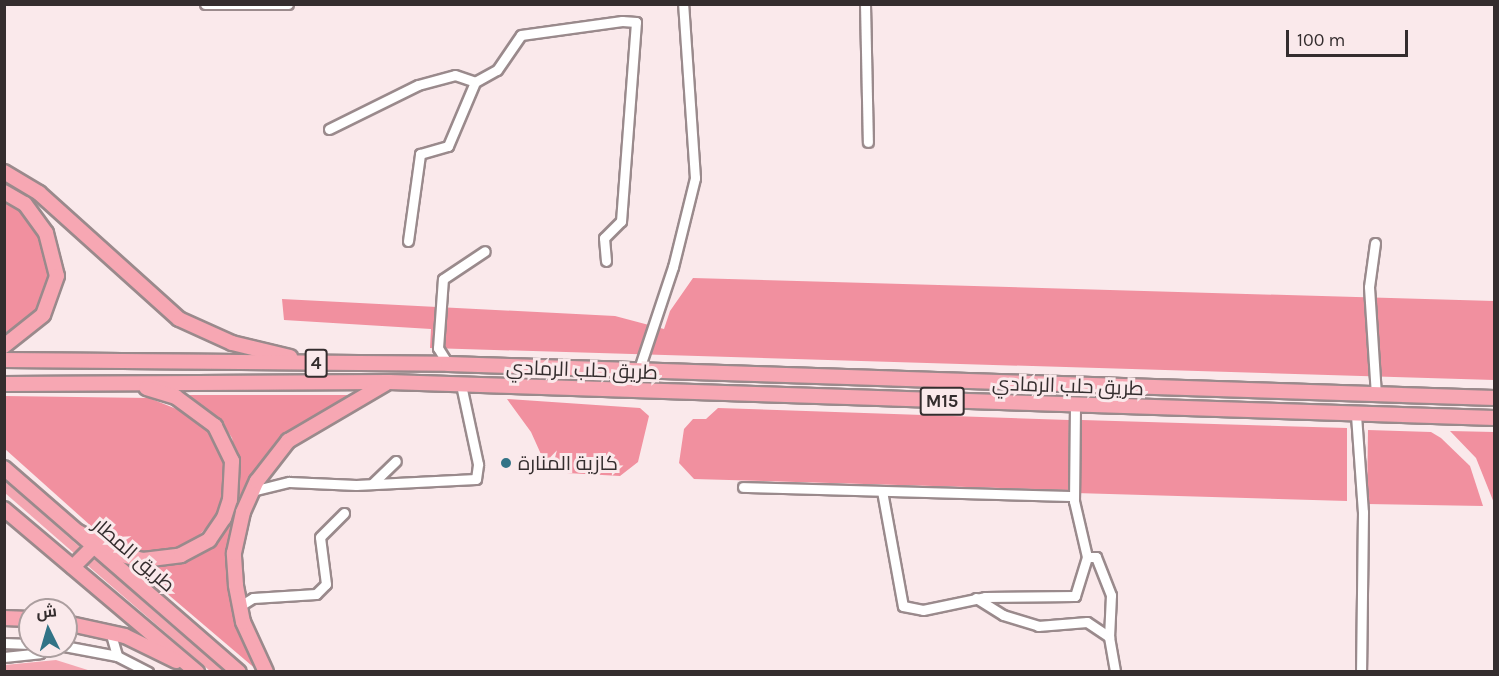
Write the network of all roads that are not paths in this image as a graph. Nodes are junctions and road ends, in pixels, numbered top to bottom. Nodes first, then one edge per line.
1 (205, 4) edge
2 (288, 4) edge
3 (683, 4) edge
4 (865, 4) edge
5 (475, 82) junction
6 (329, 129) dead end
7 (868, 142) dead end
8 (4, 172) edge
9 (4, 192) edge
10 (408, 241) dead end
11 (1375, 243) dead end
12 (485, 251) dead end
13 (606, 261) dead end
14 (4, 346) edge
15 (4, 360) edge
16 (421, 363) junction
17 (448, 364) junction
18 (634, 369) junction
19 (389, 382) junction
20 (4, 384) edge
21 (133, 384) junction
22 (461, 385) junction
23 (1376, 395) junction
24 (1494, 398) edge
25 (1075, 406) junction
26 (1356, 415) junction
27 (1494, 418) edge
28 (396, 461) dead end
29 (4, 468) edge
30 (372, 483) junction
31 (743, 487) dead end
32 (252, 491) junction
33 (882, 491) junction
34 (1074, 495) junction
35 (4, 508) edge
36 (344, 513) dead end
37 (78, 532) junction
38 (94, 546) junction
39 (1087, 557) junction
40 (73, 567) junction
41 (976, 598) junction
42 (240, 606) junction
43 (78, 624) edge
44 (110, 631) junction
45 (1109, 637) junction
46 (78, 649) edge
47 (117, 656) junction
48 (196, 671) edge
49 (148, 672) edge
50 (239, 672) edge
51 (266, 672) edge
52 (1114, 672) edge
53 (1361, 672) edge

1 - 2 street
3 - 18 street
4 - 7 street
5 - 6 street
5 - 10 street
5 - 13 street
8 - 16 highway
9 - 14 highway
11 - 23 street
12 - 17 street
15 - 16 highway, 4
16 - 17 highway, 4
17 - 18 highway, 4
18 - 23 highway, طريق حلب الرمادي / M15
19 - 21 highway, 4
19 - 22 highway, طريق حلب الرمادي / M15
19 - 32 highway
20 - 21 highway, 4
21 - 37 highway
22 - 25 highway, طريق حلب الرمادي / M15
22 - 30 street
23 - 24 highway, طريق حلب الرمادي / M15
25 - 26 highway, طريق حلب الرمادي / M15
25 - 34 street
26 - 27 highway, طريق حلب الرمادي / M15
26 - 53 street
28 - 30 street
29 - 37 highway, طريق المطار
30 - 32 street
31 - 33 street
32 - 42 highway
33 - 34 street
33 - 41 street
34 - 39 street
35 - 40 highway
36 - 42 street
37 - 38 highway, طريق المطار
38 - 40 highway
38 - 50 highway, طريق المطار
39 - 41 street
39 - 45 street
40 - 48 highway
41 - 45 street
42 - 51 highway
43 - 44 highway
44 - 47 street
44 - 48 highway
45 - 52 street
46 - 47 street
47 - 49 street

